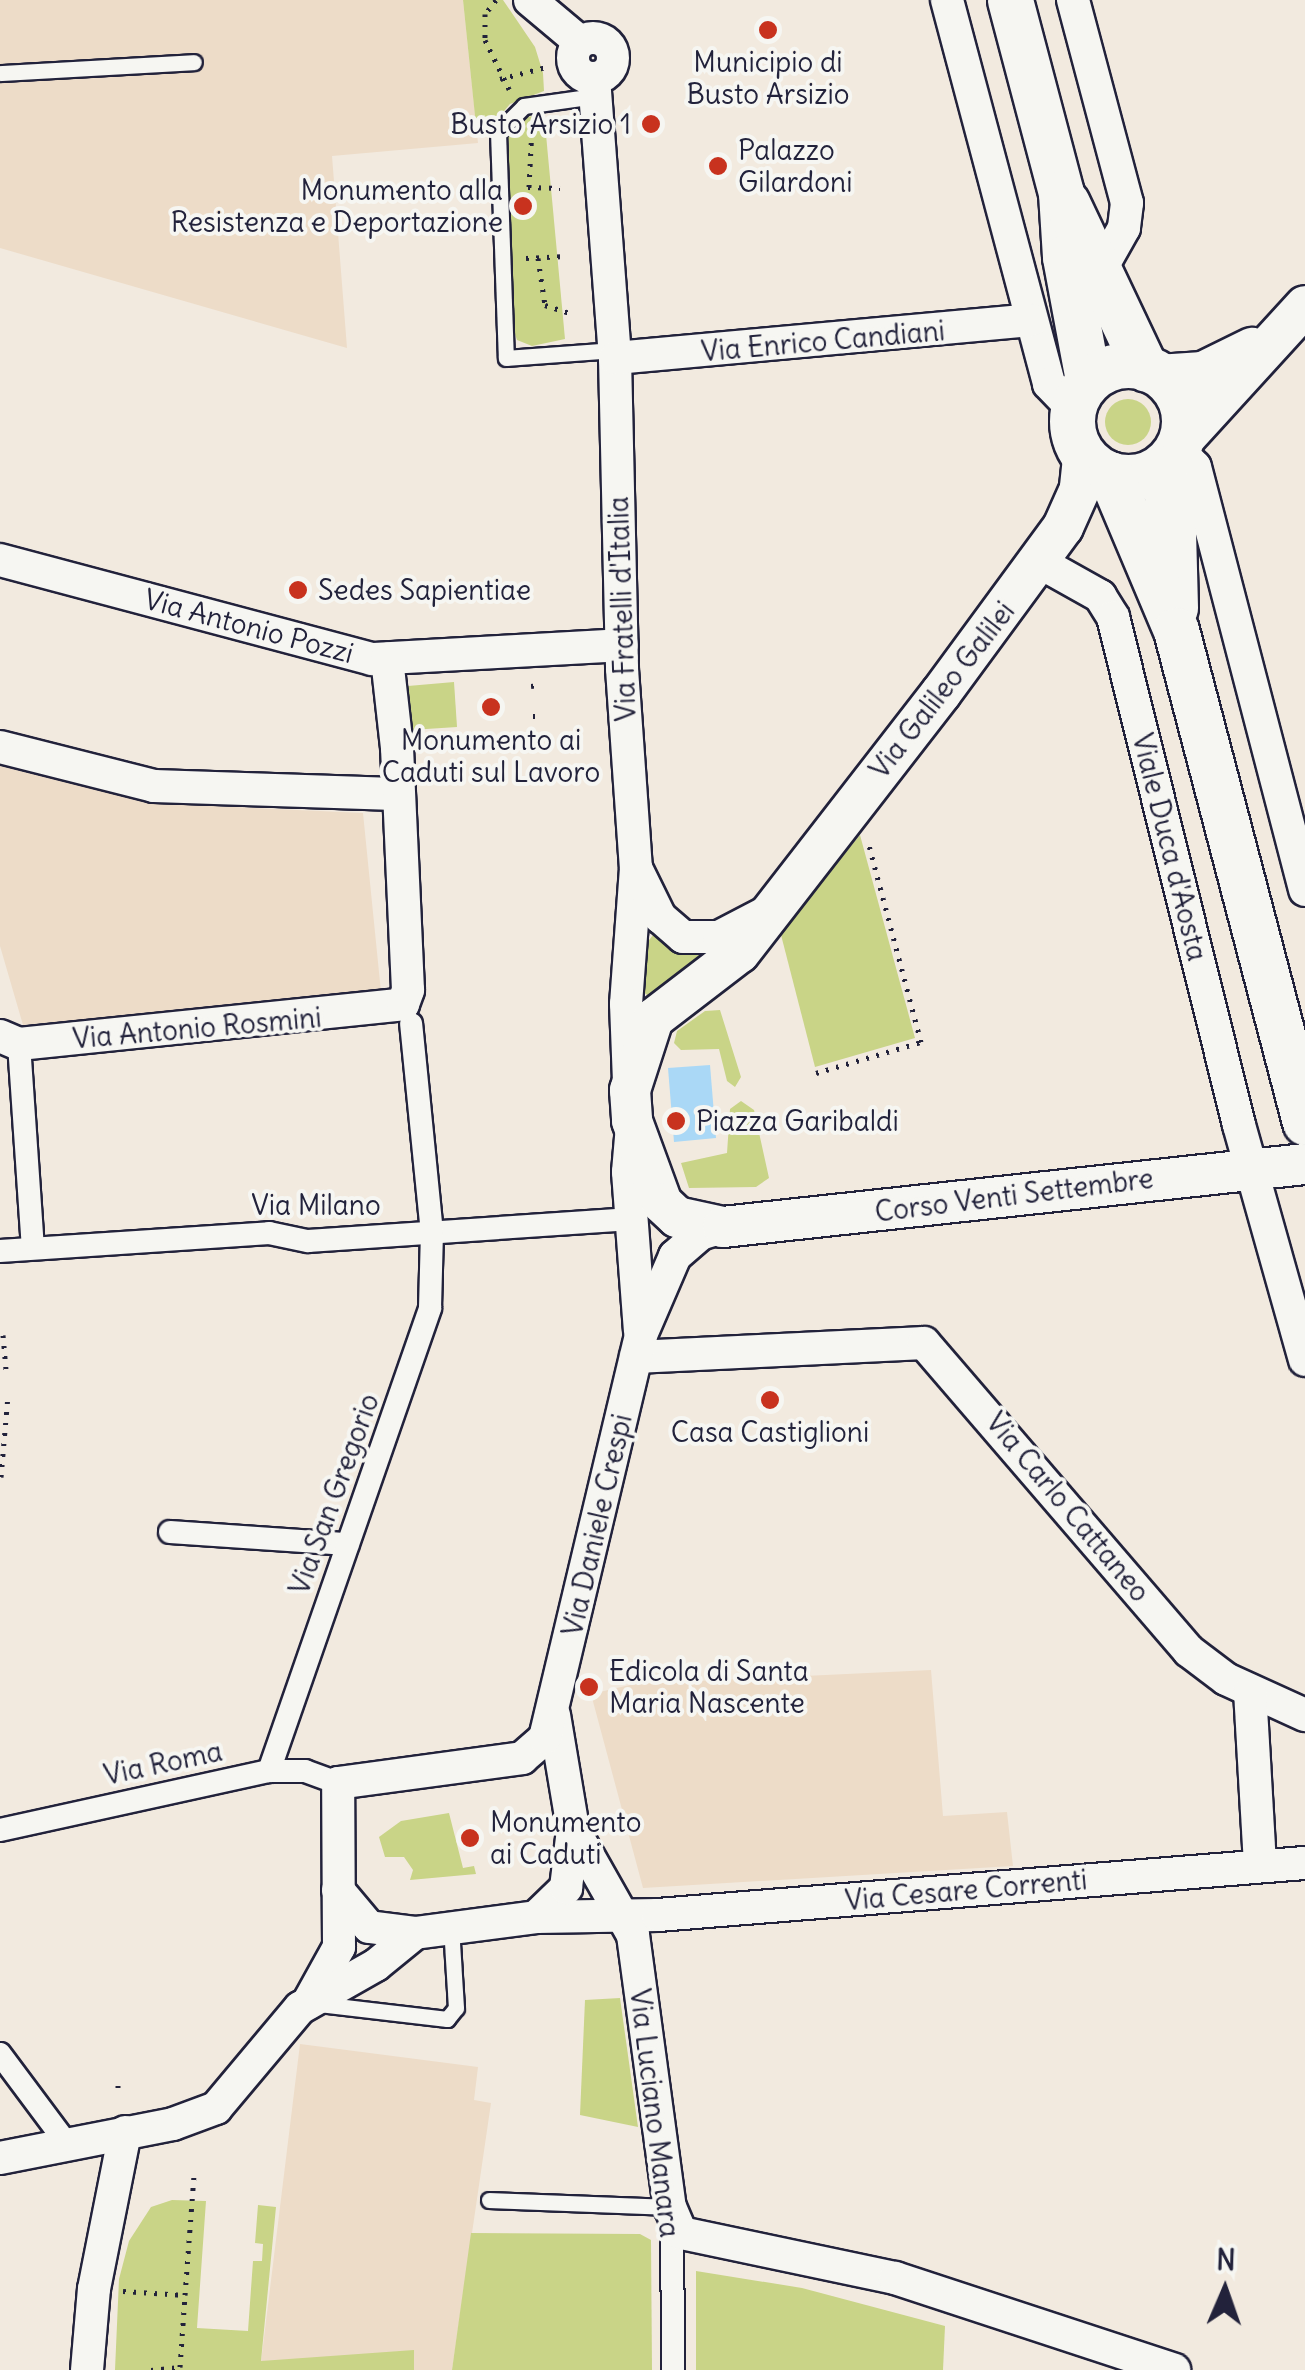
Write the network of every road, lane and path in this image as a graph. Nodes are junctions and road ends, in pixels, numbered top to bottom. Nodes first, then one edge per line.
1 (496, 0) edge
2 (530, 0) edge
3 (948, 0) edge
4 (1010, 0) edge
5 (1073, 0) edge
6 (194, 62) dead end
7 (550, 66) dead end
8 (0, 73) edge
9 (500, 79) junction
10 (595, 87) junction
11 (520, 109) junction
12 (517, 187) dead end
13 (530, 187) junction
14 (560, 188) dead end
15 (1061, 193) junction
16 (566, 256) dead end
17 (538, 258) junction
18 (508, 260) dead end
19 (1102, 267) junction
20 (1305, 306) edge
21 (572, 314) dead end
22 (1031, 320) junction
23 (1273, 336) junction
24 (614, 354) junction
25 (1152, 372) junction
26 (1080, 394) junction
27 (1174, 453) junction
28 (1097, 466) junction
29 (0, 560) edge
30 (1040, 563) junction
31 (1176, 630) junction
32 (622, 645) junction
33 (387, 659) junction
34 (0, 746) edge
35 (395, 794) junction
36 (864, 830) dead end
37 (636, 868) junction
38 (1305, 890) edge
39 (773, 907) junction
40 (401, 1017) junction
41 (7, 1040) edge
42 (816, 1072) dead end
43 (631, 1106) junction
44 (1305, 1122) edge
45 (1305, 1164) edge
46 (1251, 1167) junction
47 (632, 1219) junction
48 (723, 1228) junction
49 (432, 1233) junction
50 (33, 1248) junction
51 (0, 1251) edge
52 (2, 1335) edge
53 (638, 1346) junction
54 (1305, 1360) edge
55 (6, 1370) dead end
56 (8, 1396) dead end
57 (0, 1478) edge
58 (170, 1532) dead end
59 (348, 1544) junction
60 (1250, 1691) junction
61 (1305, 1715) edge
62 (554, 1716) junction
63 (490, 1764) junction
64 (269, 1771) junction
65 (390, 1781) junction
66 (338, 1784) junction
67 (564, 1794) junction
68 (340, 1822) junction
69 (574, 1828) junction
70 (0, 1830) edge
71 (1305, 1863) edge
72 (1260, 1866) junction
73 (338, 1890) junction
74 (536, 1917) junction
75 (628, 1917) junction
76 (452, 1926) junction
77 (415, 1933) junction
78 (308, 2002) junction
79 (0, 2054) edge
80 (126, 2132) junction
81 (67, 2144) junction
82 (0, 2158) edge
83 (194, 2176) dead end
84 (489, 2200) dead end
85 (671, 2212) junction
86 (115, 2290) dead end
87 (185, 2295) junction
88 (86, 2370) edge
89 (151, 2370) edge
90 (673, 2370) edge
91 (1174, 2370) edge

1 - 9 path
2 - 10 street, Via Fratelli d'Italia
3 - 22 street
4 - 15 main road
5 - 19 street
6 - 8 lane
7 - 9 path
9 - 11 path
10 - 11 lane
10 - 24 street, Via Fratelli d'Italia
11 - 13 path
11 - 24 lane
12 - 13 path
13 - 14 path
15 - 19 main road
15 - 26 main road
16 - 17 path
17 - 18 path
17 - 21 path
19 - 25 main road
20 - 23 street
22 - 24 street, Via Enrico Candiani
22 - 26 street
23 - 25 street
23 - 27 street
24 - 32 street, Via Fratelli d'Italia
25 - 26 main road
25 - 27 main road
26 - 28 main road
27 - 28 main road
27 - 31 main road
27 - 38 street
28 - 30 street, Via Galileo Galilei
28 - 31 main road
29 - 33 street, Via Antonio Pozzi
30 - 39 street, Via Galileo Galilei
30 - 46 street, Viale Duca d'Aosta
31 - 44 main road
32 - 33 street, Via Antonio Pozzi
32 - 37 street, Via Fratelli d'Italia
33 - 35 street
34 - 35 street
35 - 40 street
36 - 42 path
37 - 39 street
37 - 43 street
39 - 43 street, Via Galileo Galilei
40 - 41 street, Via Antonio Rosmini
40 - 49 street, Via San Gregorio
41 - 50 street
43 - 47 street
43 - 48 street
45 - 46 street, Corso Venti Settembre
46 - 48 street, Corso Venti Settembre
46 - 54 street, Viale Duca d'Aosta
47 - 49 street, Via Milano
47 - 53 street
48 - 53 street
49 - 50 street, Via Milano
49 - 59 street, Via San Gregorio
50 - 51 street, Via Milano
52 - 55 path
53 - 60 street, Via Carlo Cattaneo
53 - 62 street, Via Daniele Crespi
56 - 57 path
58 - 59 street
59 - 64 street, Via San Gregorio
60 - 61 street, Via Carlo Cattaneo
60 - 72 street
62 - 63 street
62 - 67 street
63 - 65 street
63 - 67 street
64 - 66 street, Via Roma
64 - 70 street, Via Roma
65 - 66 street
65 - 68 street
66 - 68 street
67 - 69 street
68 - 73 street
69 - 74 street
69 - 75 street
71 - 72 street, Via Cesare Correnti
72 - 75 street, Via Cesare Correnti
73 - 77 street
73 - 78 street
74 - 75 street, Via Cesare Correnti
74 - 76 street
75 - 85 street, Via Luciano Manara
76 - 77 street
76 - 78 lane
77 - 78 street
78 - 80 street
79 - 81 street
80 - 81 street
80 - 88 street
81 - 82 street
83 - 87 path
84 - 85 lane
85 - 90 street, Via Luciano Manara
85 - 91 street
86 - 87 path
87 - 89 path

